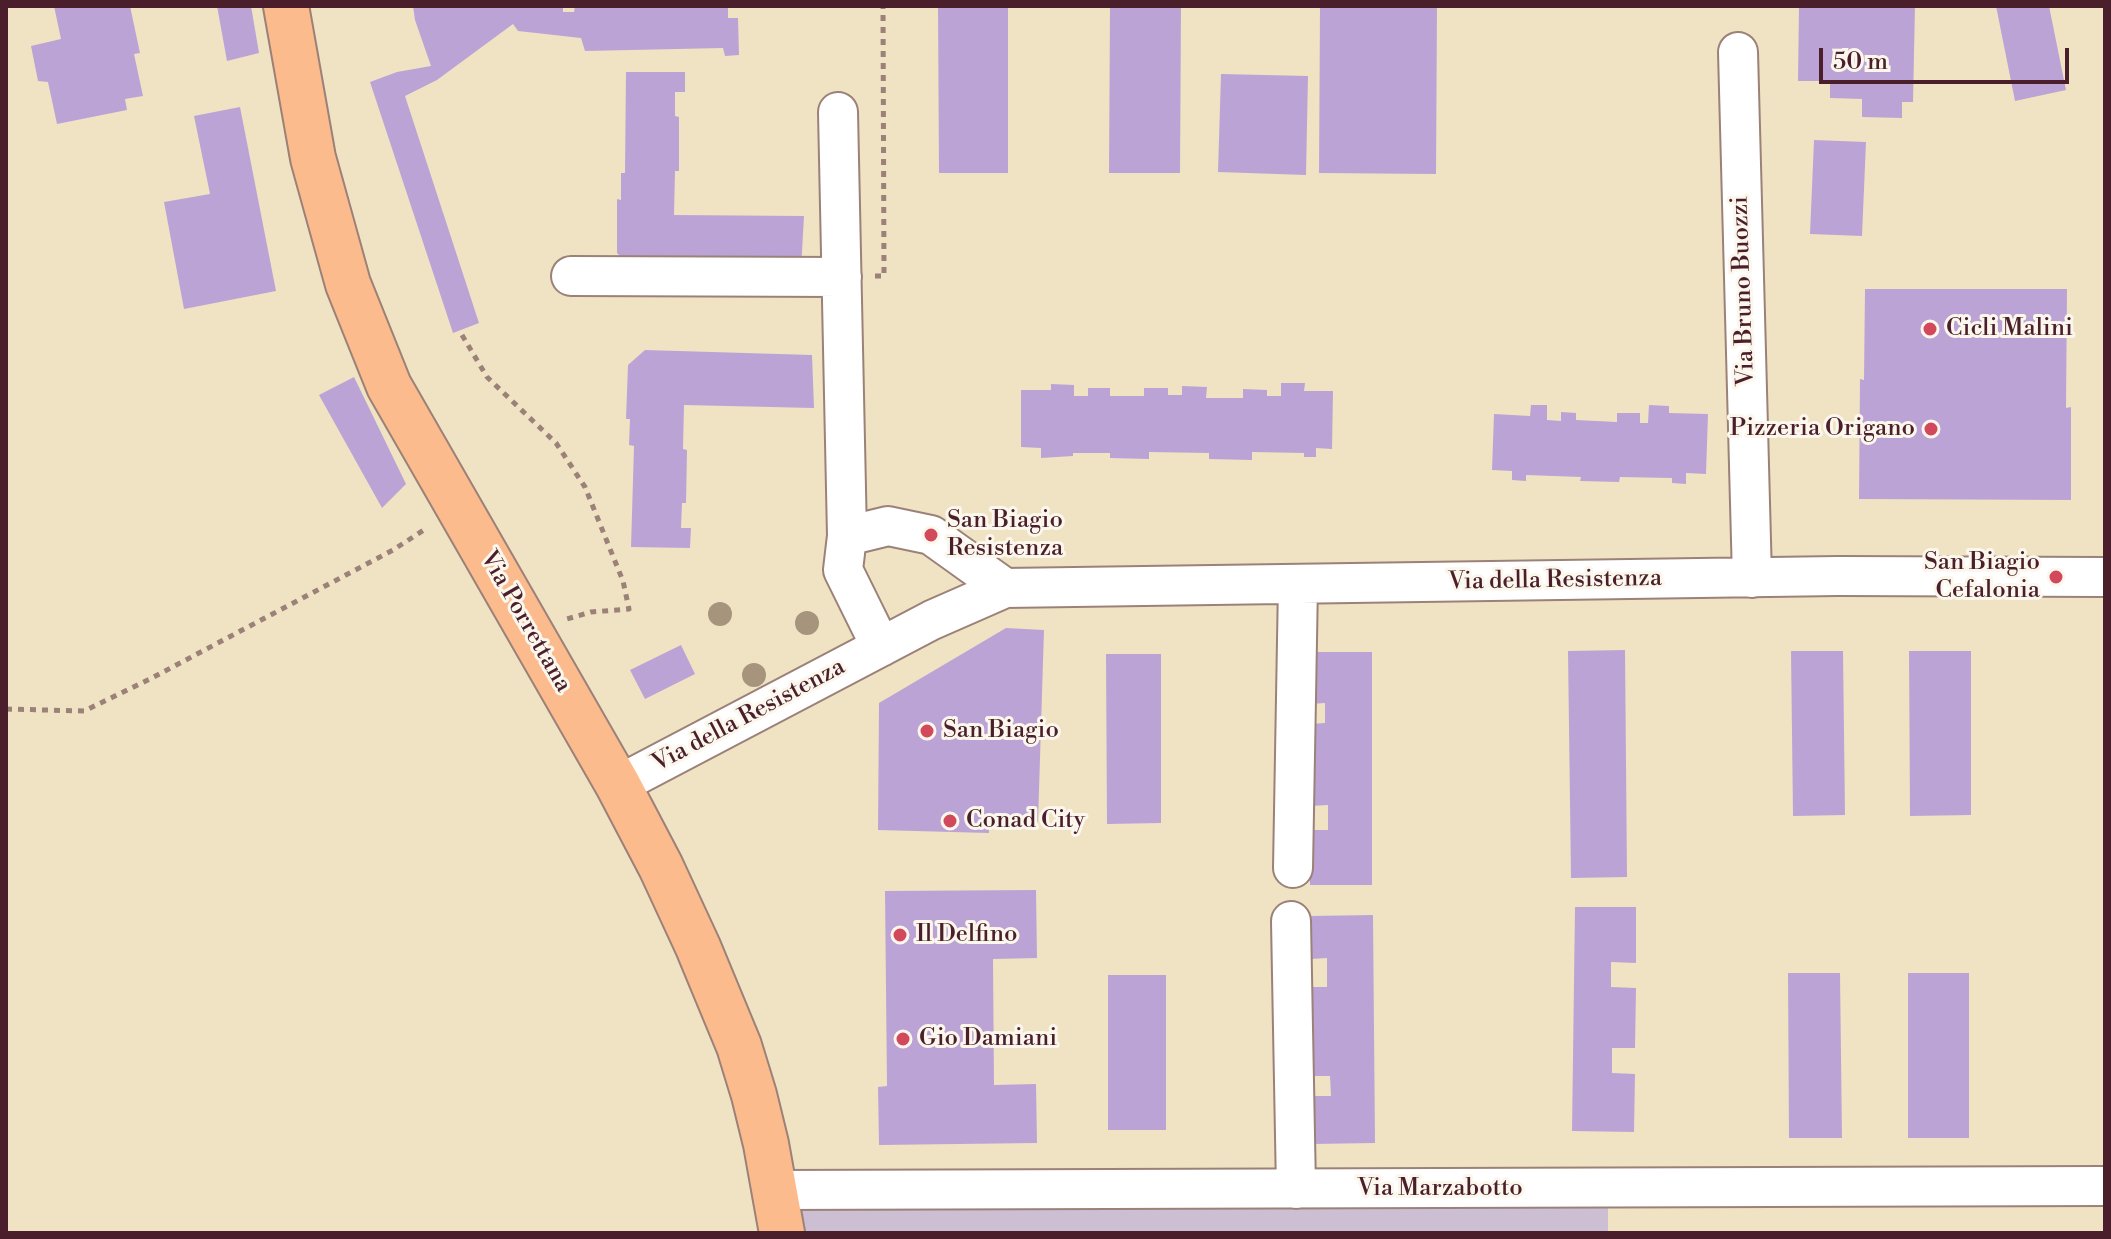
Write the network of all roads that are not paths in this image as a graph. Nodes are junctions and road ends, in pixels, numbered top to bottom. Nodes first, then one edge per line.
1 (286, 6) edge
2 (1738, 52) dead end
3 (838, 112) dead end
4 (571, 276) dead end
5 (842, 277) junction
6 (847, 536) junction
7 (2105, 577) edge
8 (1752, 578) junction
9 (1298, 584) junction
10 (1005, 588) junction
11 (881, 647) junction
12 (618, 785) junction
13 (1293, 868) dead end
14 (1291, 921) dead end
15 (2105, 1186) edge
16 (1296, 1189) junction
17 (775, 1190) junction
18 (782, 1233) edge

1 - 12 main road, Via Porrettana
2 - 8 street, Via Bruno Buozzi
3 - 5 street
4 - 5 street
5 - 6 street
6 - 10 street
6 - 11 street
7 - 8 street, Via della Resistenza
8 - 9 street, Via della Resistenza
9 - 10 street, Via della Resistenza
9 - 13 street
10 - 11 street, Via della Resistenza
11 - 12 street, Via della Resistenza
12 - 17 main road, Via Porrettana
14 - 16 street
15 - 16 street, Via Marzabotto
16 - 17 street, Via Marzabotto
17 - 18 main road, Via Porrettana

